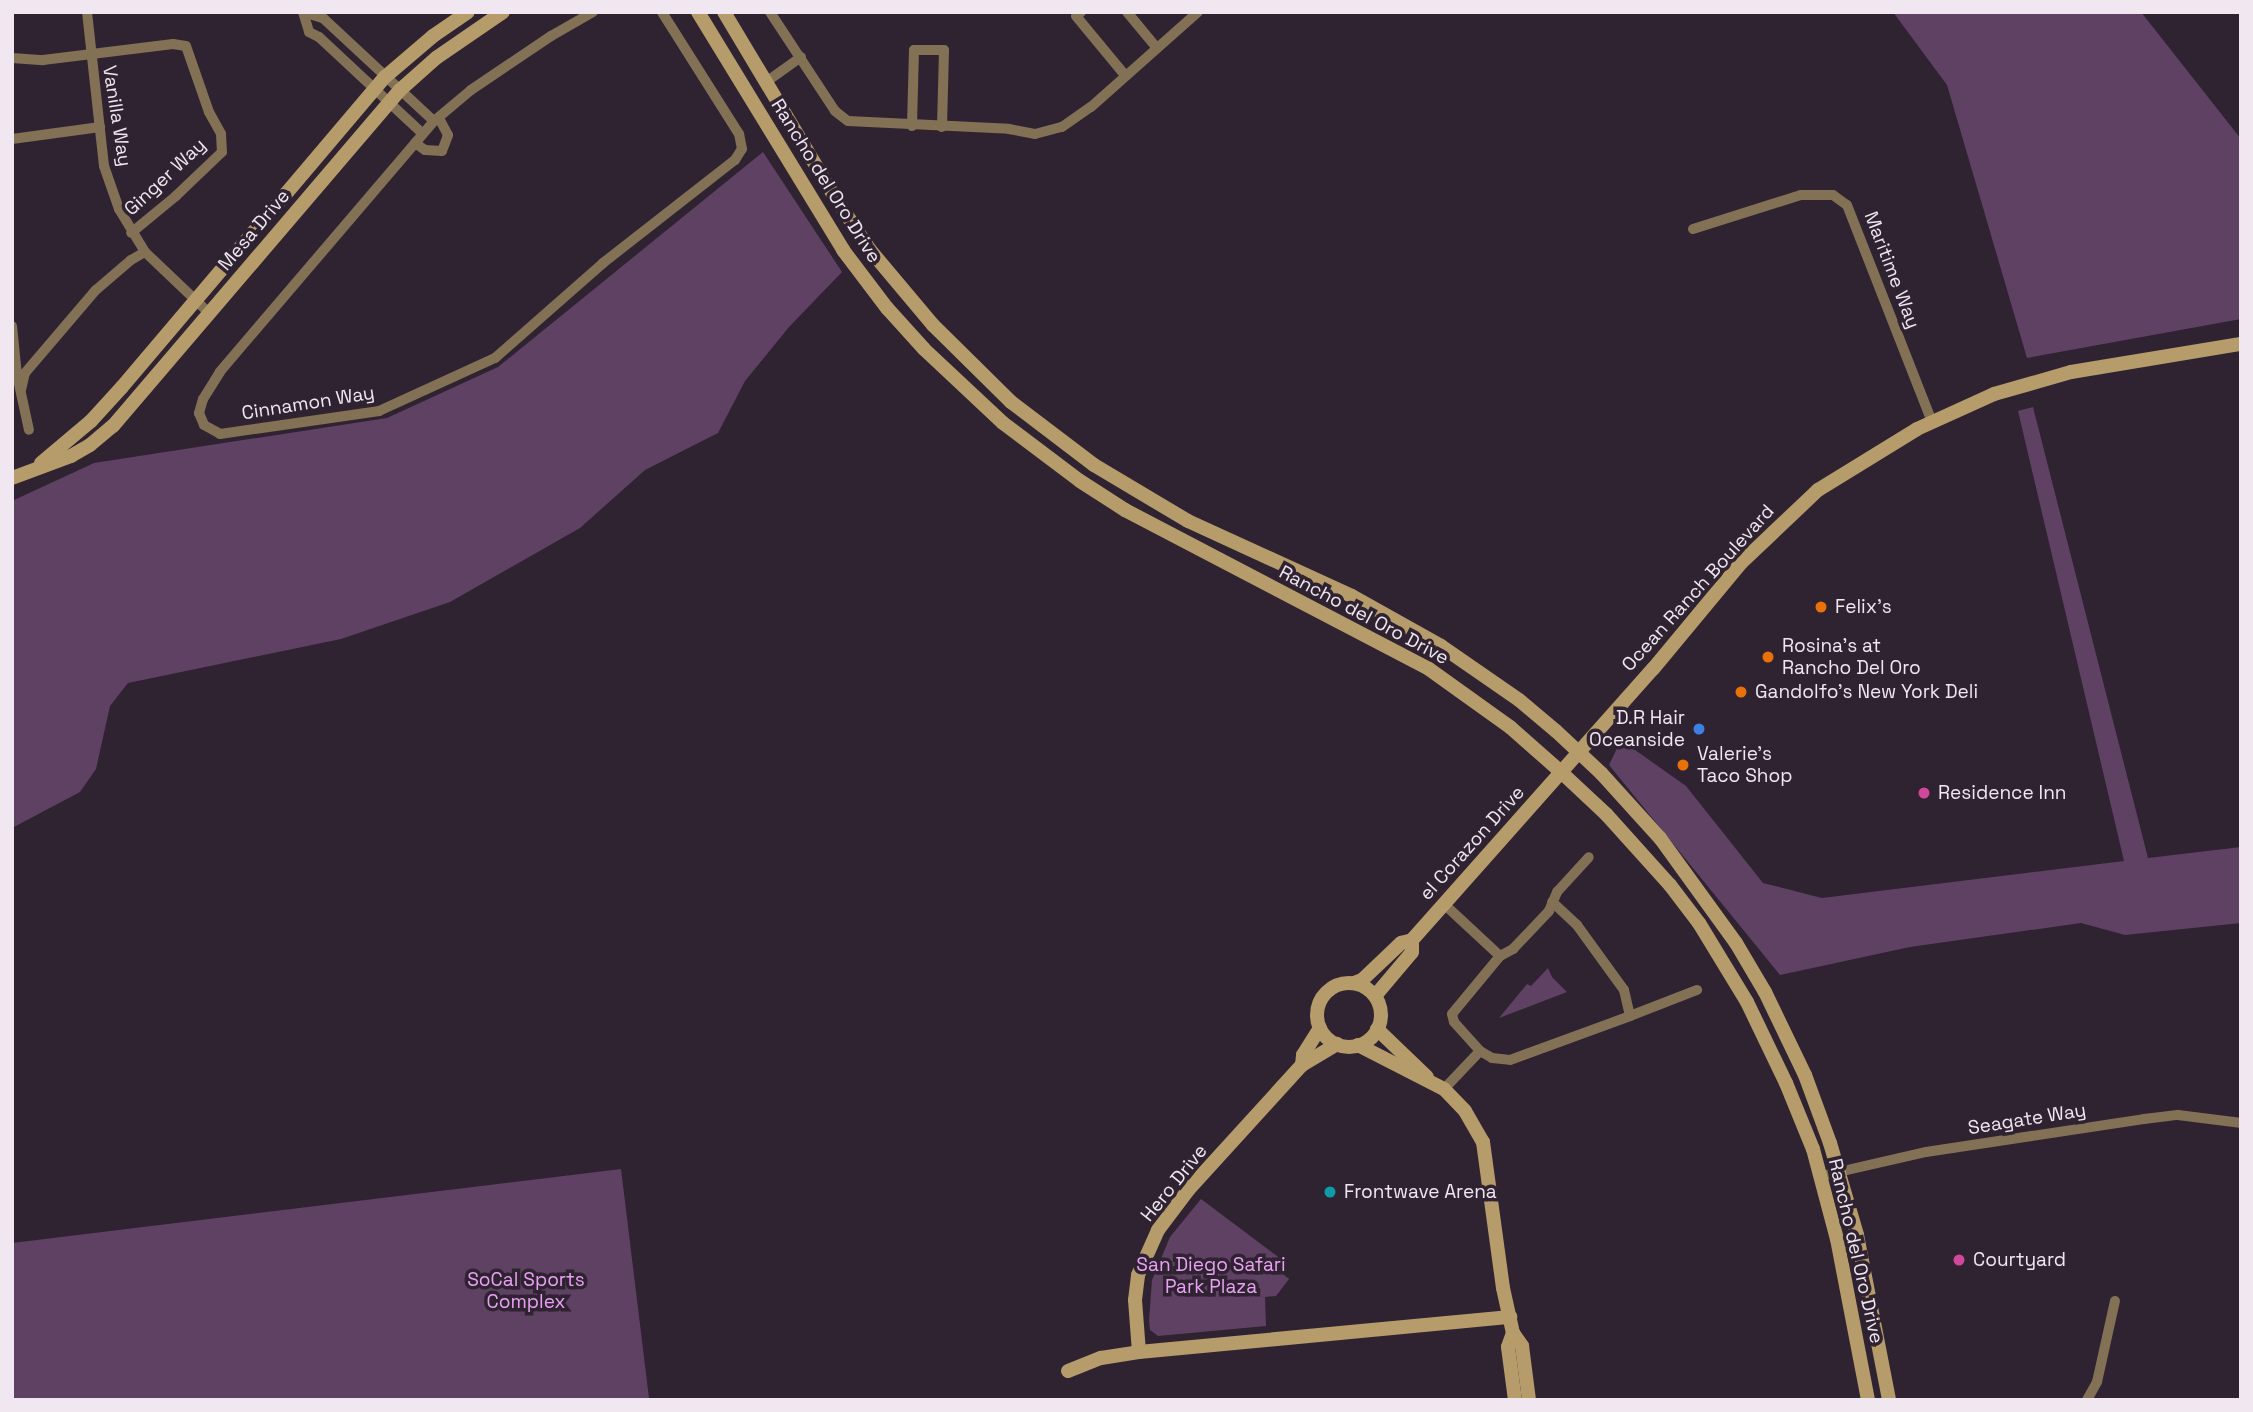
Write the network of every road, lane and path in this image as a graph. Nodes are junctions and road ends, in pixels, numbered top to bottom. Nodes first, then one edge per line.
1 (88, 12) edge
2 (303, 12) edge
3 (468, 12) edge
4 (503, 12) edge
5 (593, 12) edge
6 (662, 12) edge
7 (698, 12) edge
8 (724, 12) edge
9 (770, 12) edge
10 (1081, 12) edge
11 (1127, 12) edge
12 (1198, 12) edge
13 (1156, 47) junction
14 (722, 52) junction
15 (90, 54) junction
16 (801, 57) junction
17 (12, 58) edge
18 (1125, 74) junction
19 (385, 77) junction
20 (766, 82) junction
21 (373, 89) junction
22 (400, 90) junction
23 (750, 96) junction
24 (388, 103) junction
25 (436, 120) junction
26 (912, 126) junction
27 (100, 127) junction
28 (942, 127) junction
29 (423, 134) junction
30 (12, 139) edge
31 (415, 143) junction
32 (807, 151) junction
33 (1693, 229) dead end
34 (131, 233) junction
35 (145, 253) junction
36 (194, 301) junction
37 (209, 313) junction
38 (12, 326) edge
39 (2241, 344) edge
40 (21, 390) junction
41 (1932, 422) junction
42 (29, 430) dead end
43 (35, 468) junction
44 (12, 478) edge
45 (1579, 752) junction
46 (1561, 772) junction
47 (1589, 857) dead end
48 (1552, 902) junction
49 (1444, 904) junction
50 (1412, 940) junction
51 (1500, 956) junction
52 (1354, 983) junction
53 (1697, 990) dead end
54 (1375, 996) junction
55 (1630, 1016) junction
56 (1320, 1028) junction
57 (1377, 1030) junction
58 (1337, 1044) junction
59 (1358, 1045) junction
60 (1480, 1051) junction
61 (1302, 1065) junction
62 (1438, 1086) junction
63 (2241, 1123) edge
64 (1839, 1171) junction
65 (1821, 1176) junction
66 (2115, 1301) dead end
67 (1510, 1317) junction
68 (1513, 1333) junction
69 (1139, 1352) junction
70 (1068, 1371) dead end
71 (1515, 1400) edge
72 (1529, 1400) edge
73 (1868, 1400) edge
74 (1889, 1400) edge
75 (2087, 1400) edge

1 - 15 street, Vanilla Way
2 - 19 street
2 - 21 street
3 - 19 main road, Mesa Drive
4 - 22 main road, Mesa Drive
5 - 25 street, Cinnamon Way
6 - 31 street, Cinnamon Way
7 - 14 main road, Rancho del Oro Drive
8 - 20 main road, Rancho del Oro Drive
9 - 16 street
10 - 18 street
11 - 13 street
12 - 13 street
13 - 18 street
14 - 20 main road
14 - 23 main road, Rancho del Oro Drive
15 - 17 street
15 - 27 street, Vanilla Way
15 - 34 street, Ginger Way
16 - 20 street
16 - 26 street
18 - 28 street
19 - 21 main road, Mesa Drive
19 - 22 street
20 - 32 main road, Rancho del Oro Drive
21 - 24 street
21 - 36 main road, Mesa Drive
22 - 24 main road, Mesa Drive
22 - 25 street
23 - 32 main road
23 - 46 main road, Rancho del Oro Drive
24 - 29 street
24 - 37 main road, Mesa Drive
25 - 29 street, Cinnamon Way
25 - 31 street
26 - 28 street
26 - 28 street
27 - 30 street
27 - 34 street, Vanilla Way
29 - 31 street, Cinnamon Way
32 - 45 main road, Rancho del Oro Drive
33 - 41 street, Maritime Way
34 - 35 street, Vanilla Way
35 - 36 street, Vanilla Way
35 - 40 street
36 - 37 street, Vanilla Way
36 - 43 main road, Mesa Drive
37 - 43 main road, Mesa Drive
38 - 40 street
39 - 41 main road, Ocean Ranch Boulevard
40 - 42 street
41 - 45 main road, Ocean Ranch Boulevard
43 - 44 main road, Mesa Drive
45 - 46 main road, Ocean Ranch Boulevard
45 - 64 main road, Rancho del Oro Drive
46 - 49 main road, el Corazon Drive
46 - 65 main road, Rancho del Oro Drive
47 - 48 street
48 - 51 street
48 - 55 street
49 - 50 main road, el Corazon Drive
49 - 51 street
50 - 52 main road, el Corazon Drive
50 - 54 main road, el Corazon Drive
51 - 60 street
52 - 54 main road
52 - 56 main road
53 - 55 street
54 - 57 main road
55 - 60 street
56 - 58 main road
56 - 61 main road, Hero Drive
57 - 59 main road
57 - 62 main road
58 - 59 main road
58 - 61 main road, Hero Drive
59 - 62 main road
60 - 62 street
61 - 69 main road, Hero Drive
62 - 67 main road
63 - 64 street, Seagate Way
64 - 65 street, Seagate Way
64 - 74 main road, Rancho del Oro Drive
65 - 73 main road, Rancho del Oro Drive
66 - 75 street
67 - 68 main road
67 - 69 main road
68 - 71 main road
68 - 72 main road
69 - 70 main road

